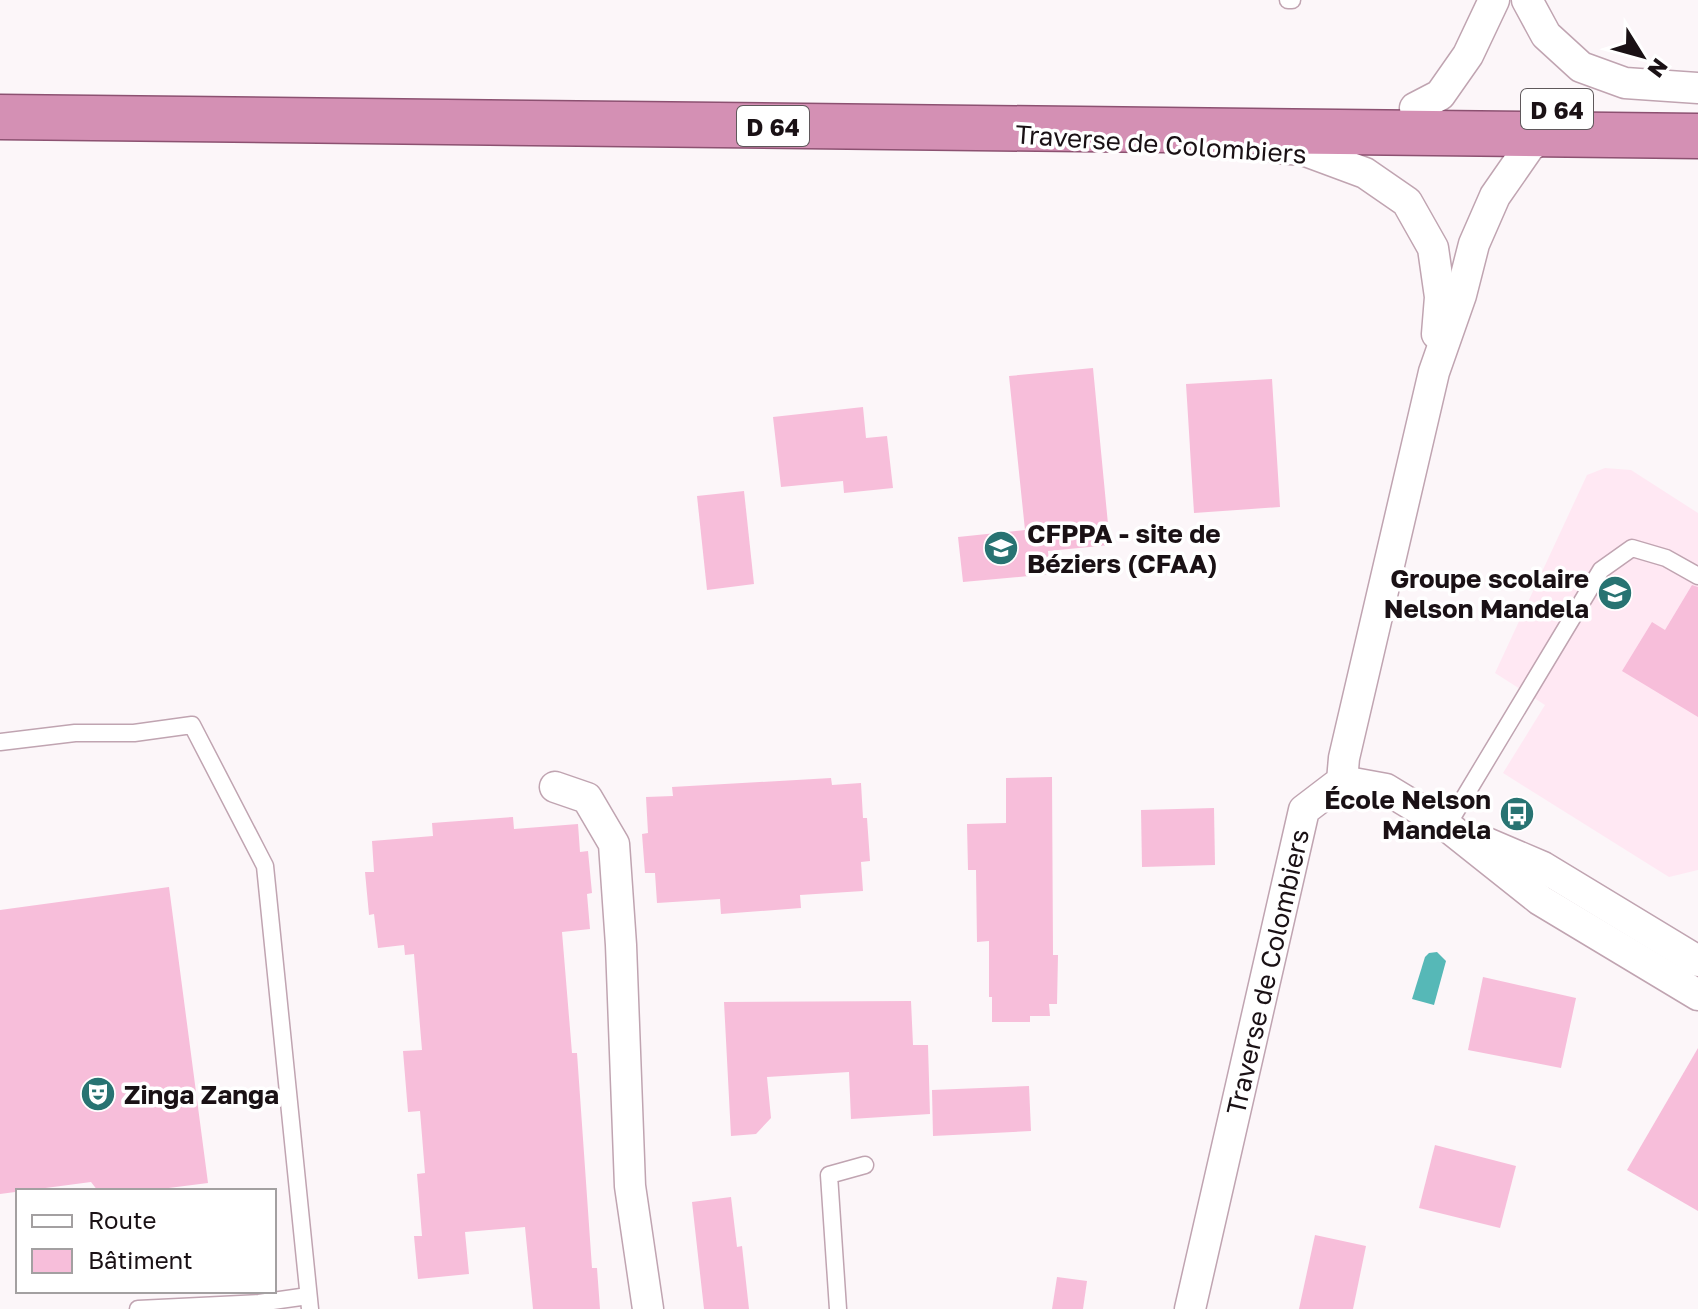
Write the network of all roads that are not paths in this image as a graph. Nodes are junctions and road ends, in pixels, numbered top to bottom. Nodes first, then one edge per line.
1 (1494, 0) edge
2 (1527, 0) edge
3 (1698, 88) edge
4 (0, 94) edge
5 (1415, 108) junction
6 (1698, 109) edge
7 (0, 117) edge
8 (917, 128) junction
9 (1545, 135) junction
10 (1698, 136) edge
11 (1434, 372) junction
12 (1698, 576) edge
13 (0, 742) edge
14 (1342, 781) junction
15 (555, 787) dead end
16 (1447, 826) junction
17 (1698, 961) edge
18 (1698, 995) edge
19 (865, 1165) dead end
20 (309, 1302) edge
21 (138, 1309) edge
22 (648, 1309) edge
23 (838, 1309) edge
24 (1190, 1309) edge

1 - 5 street
2 - 3 street
4 - 5 highway, D 64
5 - 6 highway, D 64
7 - 8 highway, D 64
8 - 9 highway, D 64
8 - 11 street, Traverse de Colombiers
9 - 10 highway, D 64
9 - 11 street, Traverse de Colombiers
11 - 14 street, Traverse de Colombiers
12 - 16 lane
13 - 20 lane
14 - 16 street
14 - 24 street, Traverse de Colombiers
15 - 22 street
16 - 17 street
16 - 18 street
19 - 23 lane
20 - 21 lane

